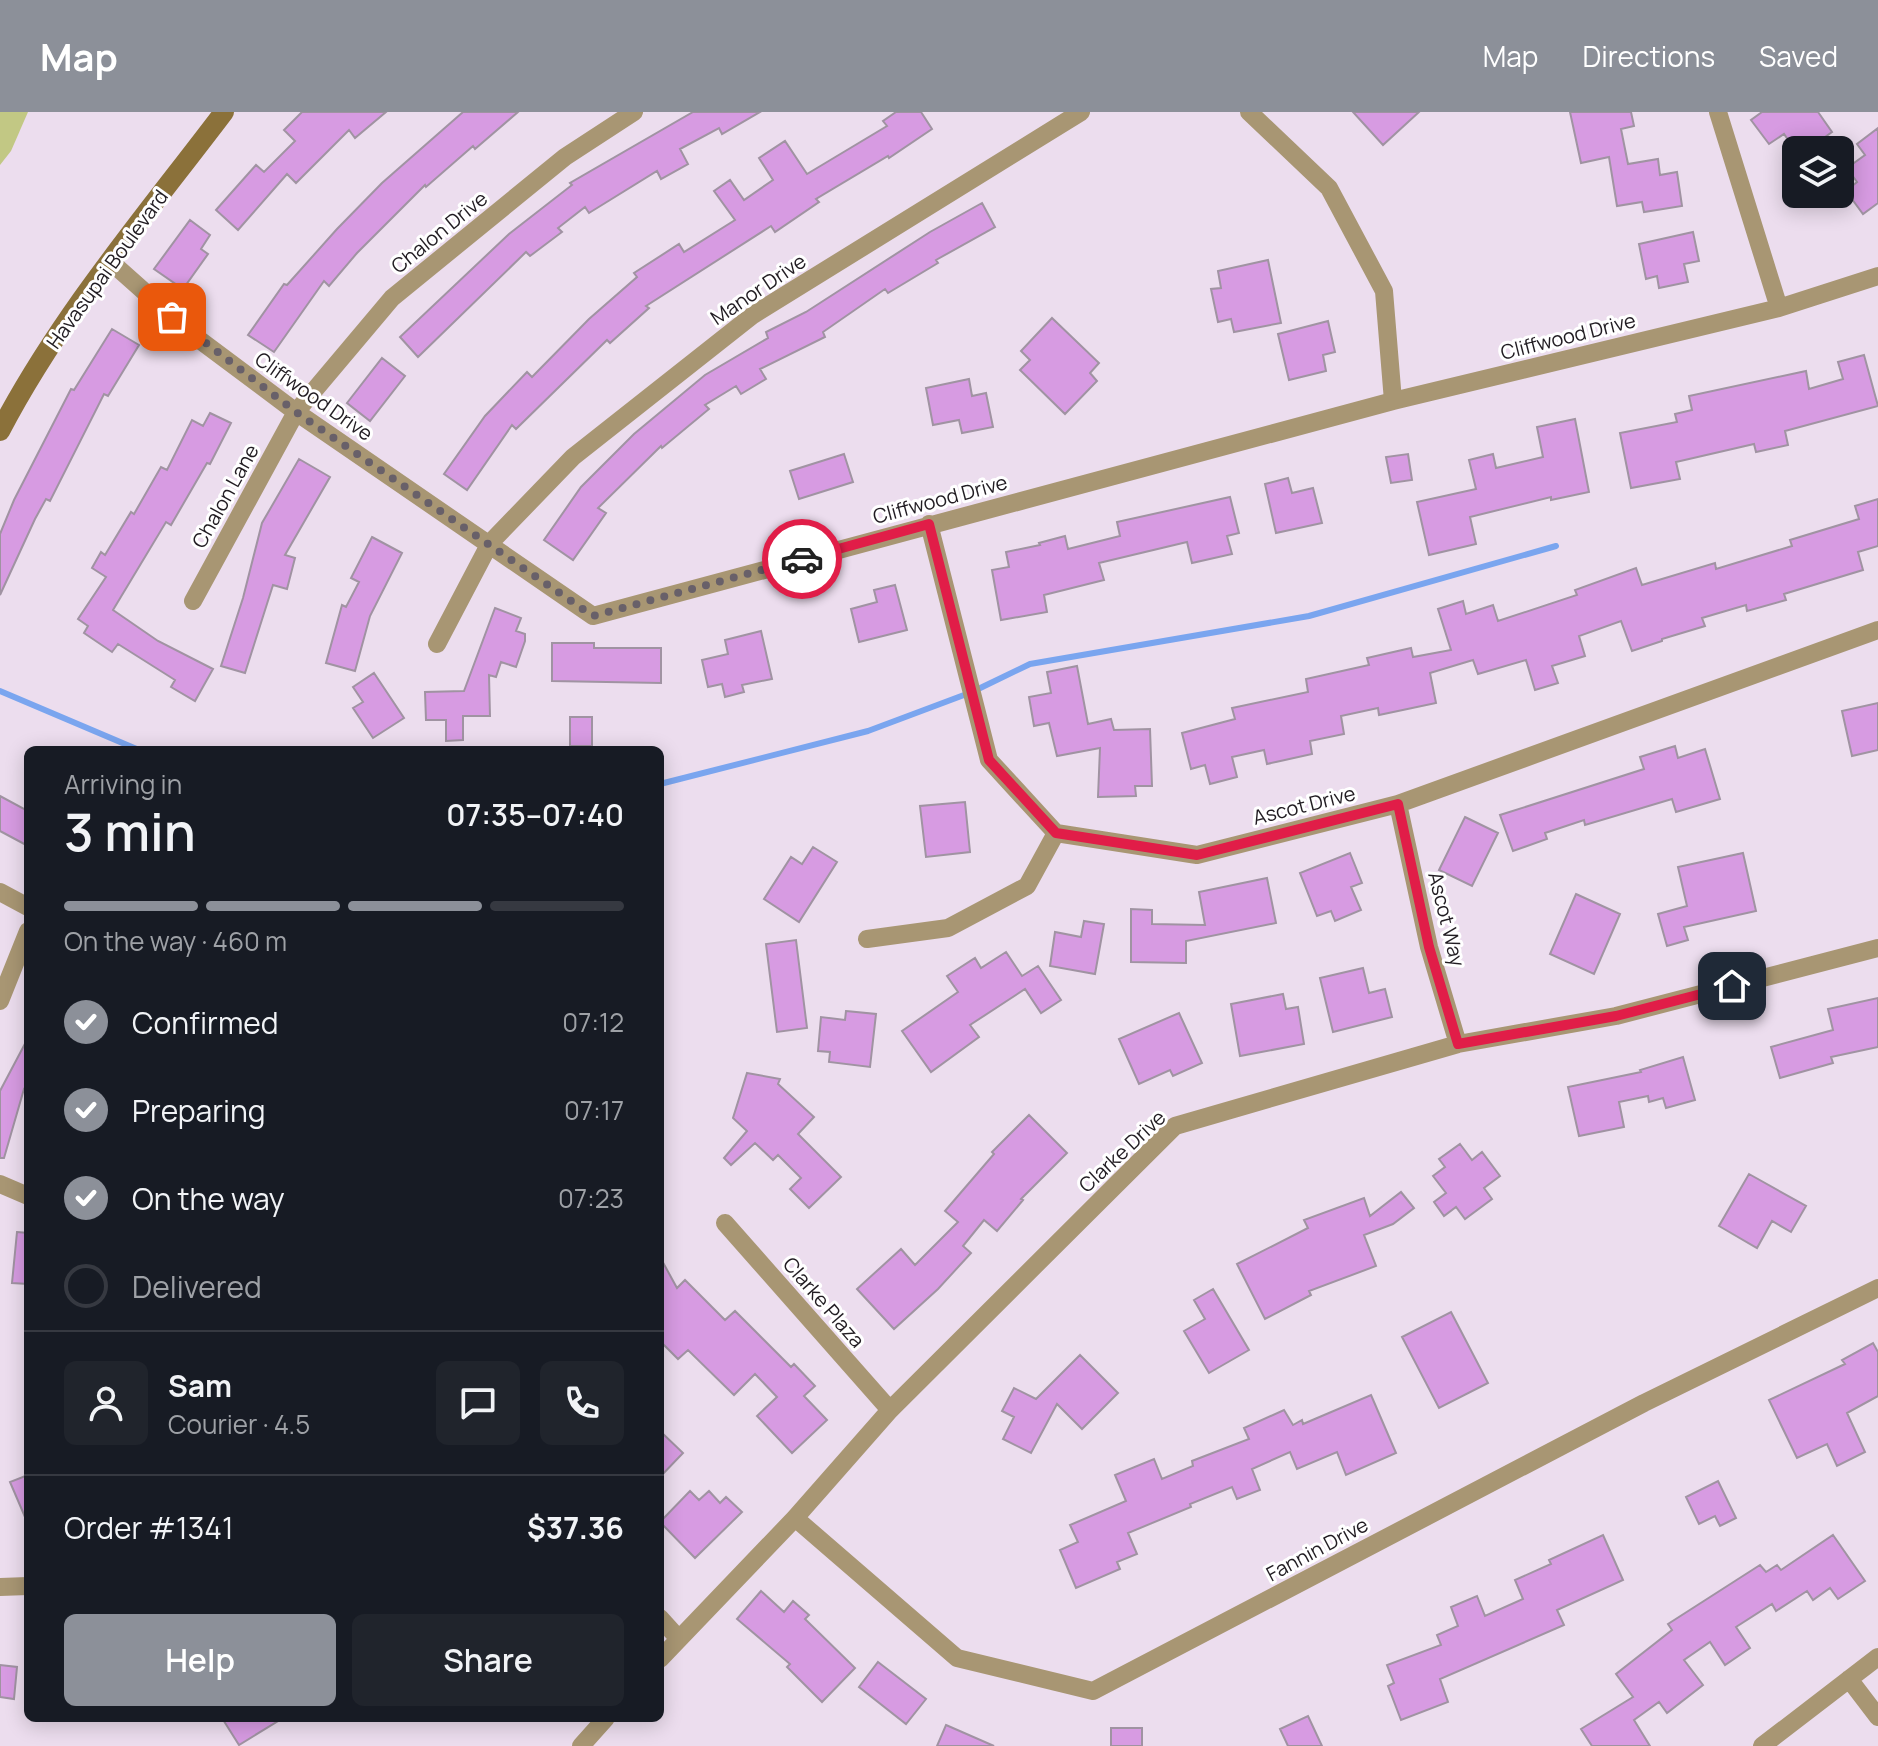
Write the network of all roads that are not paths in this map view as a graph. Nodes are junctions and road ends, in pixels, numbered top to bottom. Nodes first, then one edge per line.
1 (224, 112) edge
2 (634, 112) edge
3 (1081, 112) edge
4 (1249, 112) edge
5 (1718, 112) edge
6 (111, 262) junction
7 (1878, 276) edge
8 (1779, 308) junction
9 (1393, 401) junction
10 (296, 412) junction
11 (0, 431) edge
12 (929, 524) junction
13 (490, 543) junction
14 (193, 601) dead end
15 (1878, 630) edge
16 (437, 644) dead end
17 (1398, 804) junction
18 (1056, 833) junction
19 (0, 892) edge
20 (24, 905) edge
21 (867, 939) dead end
22 (24, 941) edge
23 (1878, 948) edge
24 (0, 1001) edge
25 (1458, 1044) junction
26 (0, 1184) edge
27 (24, 1194) edge
28 (725, 1223) dead end
29 (1878, 1288) edge
30 (890, 1410) junction
31 (795, 1518) junction
32 (24, 1586) edge
33 (0, 1587) edge
34 (664, 1622) edge
35 (679, 1639) junction
36 (664, 1655) edge
37 (1878, 1657) edge
38 (1849, 1679) junction
39 (1878, 1717) edge
40 (602, 1722) edge
41 (581, 1746) edge
42 (1762, 1746) edge

1 - 6 street, Havasupai Boulevard
2 - 10 street, Chalon Drive
3 - 13 street, Manor Drive
4 - 9 street
5 - 8 street
6 - 10 street, Cliffwood Drive
6 - 11 street, Havasupai Boulevard
7 - 8 street, Cliffwood Drive
8 - 9 street, Cliffwood Drive
9 - 12 street, Cliffwood Drive
10 - 13 street, Cliffwood Drive
10 - 14 street, Chalon Lane
12 - 13 street, Cliffwood Drive
12 - 18 street
13 - 16 street, Manor Drive
15 - 17 street, Ascot Drive
17 - 18 street, Ascot Drive
17 - 25 street, Ascot Way
18 - 21 street
19 - 20 street
22 - 24 street
23 - 25 street, Clarke Drive
25 - 30 street, Clarke Drive
26 - 27 street
28 - 30 street, Clarke Plaza
29 - 31 street, Fannin Drive
30 - 31 street, Clarke Drive
31 - 35 street, Clarke Drive
32 - 33 street
34 - 35 street
35 - 36 street, Clarke Drive
37 - 38 street
38 - 39 street
38 - 42 street
40 - 41 street

